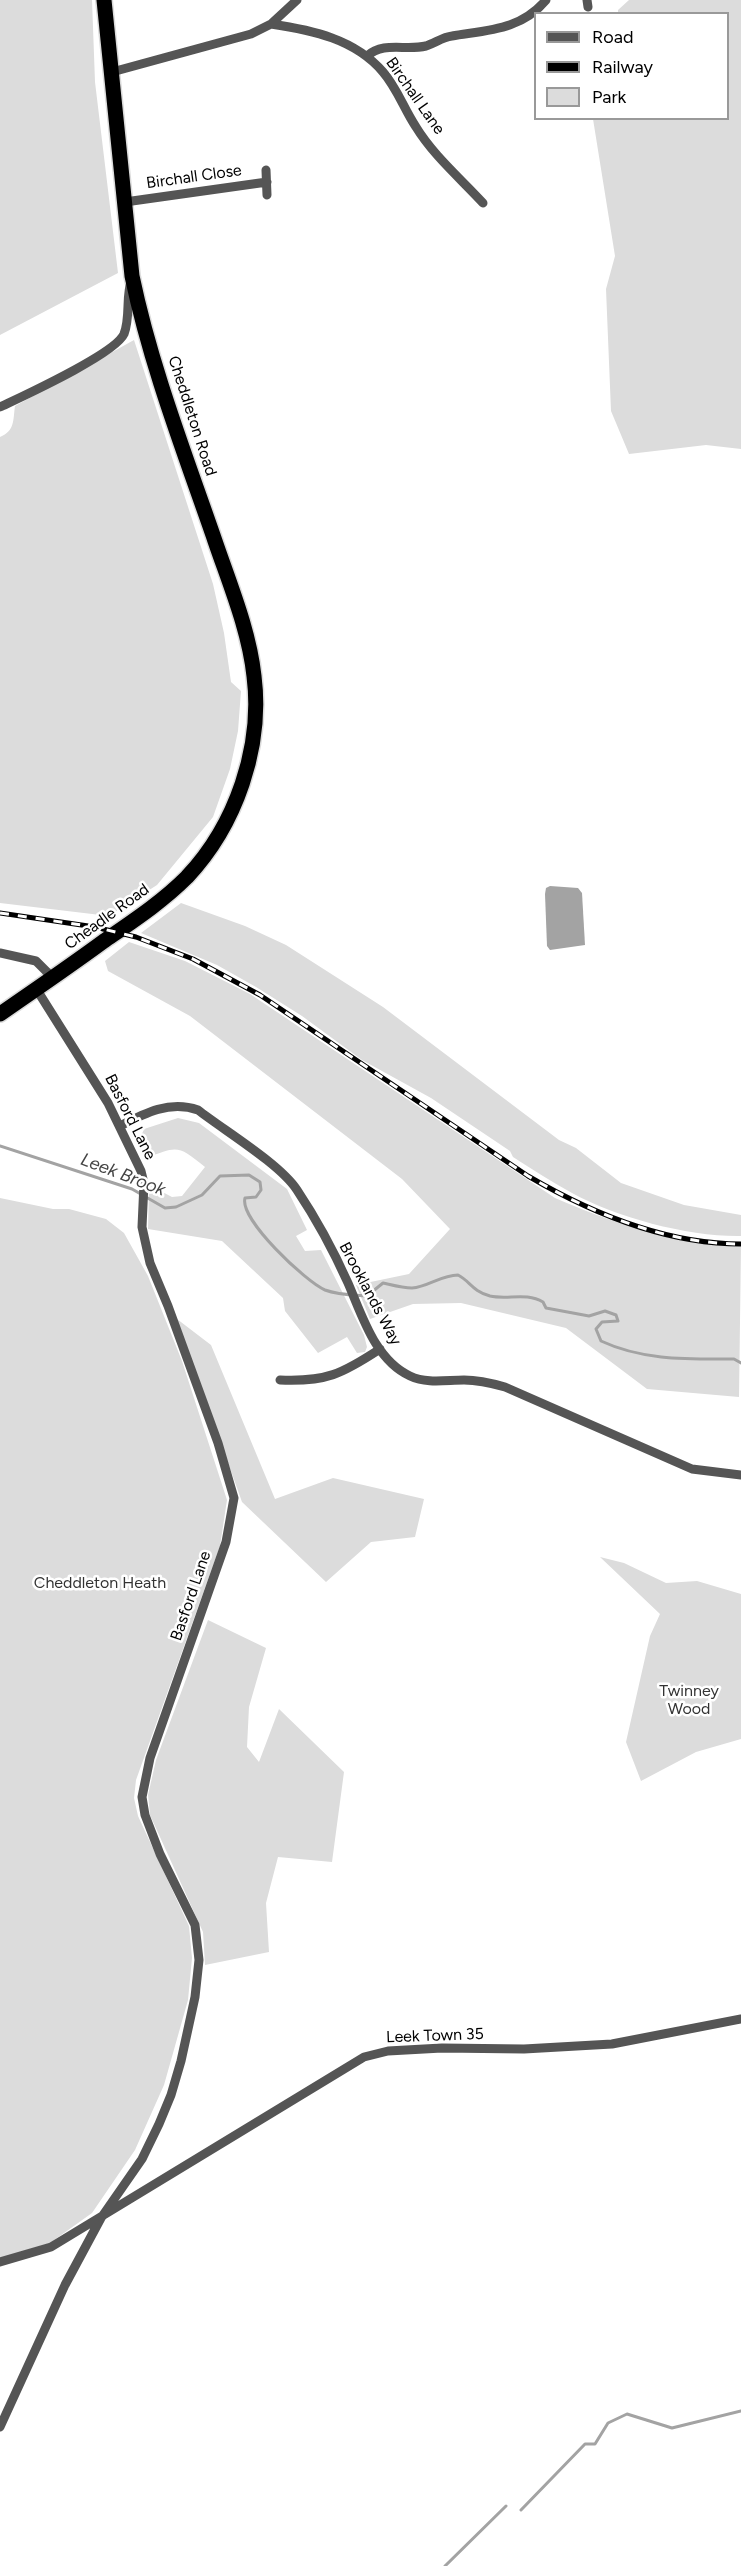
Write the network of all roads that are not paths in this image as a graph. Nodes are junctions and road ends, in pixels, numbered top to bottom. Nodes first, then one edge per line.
1 (104, 0) edge
2 (297, 0) edge
3 (546, 0) edge
4 (271, 24) junction
5 (367, 56) junction
6 (112, 72) junction
7 (266, 170) dead end
8 (267, 182) junction
9 (267, 195) dead end
10 (125, 202) junction
11 (483, 203) dead end
12 (132, 276) junction
13 (0, 407) edge
14 (219, 833) joint
15 (0, 953) edge
16 (53, 978) junction
17 (37, 990) junction
18 (0, 1014) edge
19 (120, 1126) junction
20 (380, 1349) junction
21 (280, 1380) dead end
22 (741, 1475) edge
23 (741, 2019) edge
24 (101, 2218) junction
25 (0, 2262) edge
26 (0, 2427) edge

1 - 6 highway, Cheddleton Road
2 - 4 street
3 - 5 street
4 - 5 street, Birchall Lane
4 - 6 street
5 - 11 street, Birchall Lane
6 - 10 highway, Cheddleton Road
7 - 8 street, Birchall Close
8 - 9 street, Birchall Close
8 - 10 street, Birchall Close
10 - 12 highway, Cheddleton Road
12 - 13 street
12 - 14 highway, Cheddleton Road
14 - 16 highway, Cheadle Road
15 - 16 street
16 - 17 highway, Cheadle Road
17 - 18 highway, Cheadle Road
17 - 19 street, Basford Lane
19 - 20 street, Brooklands Way
19 - 24 street, Basford Lane
20 - 21 street
20 - 22 street, Brooklands Way
23 - 24 street, Leek Town 35
24 - 25 street, Leek Town 35
24 - 26 street, Basford Lane

